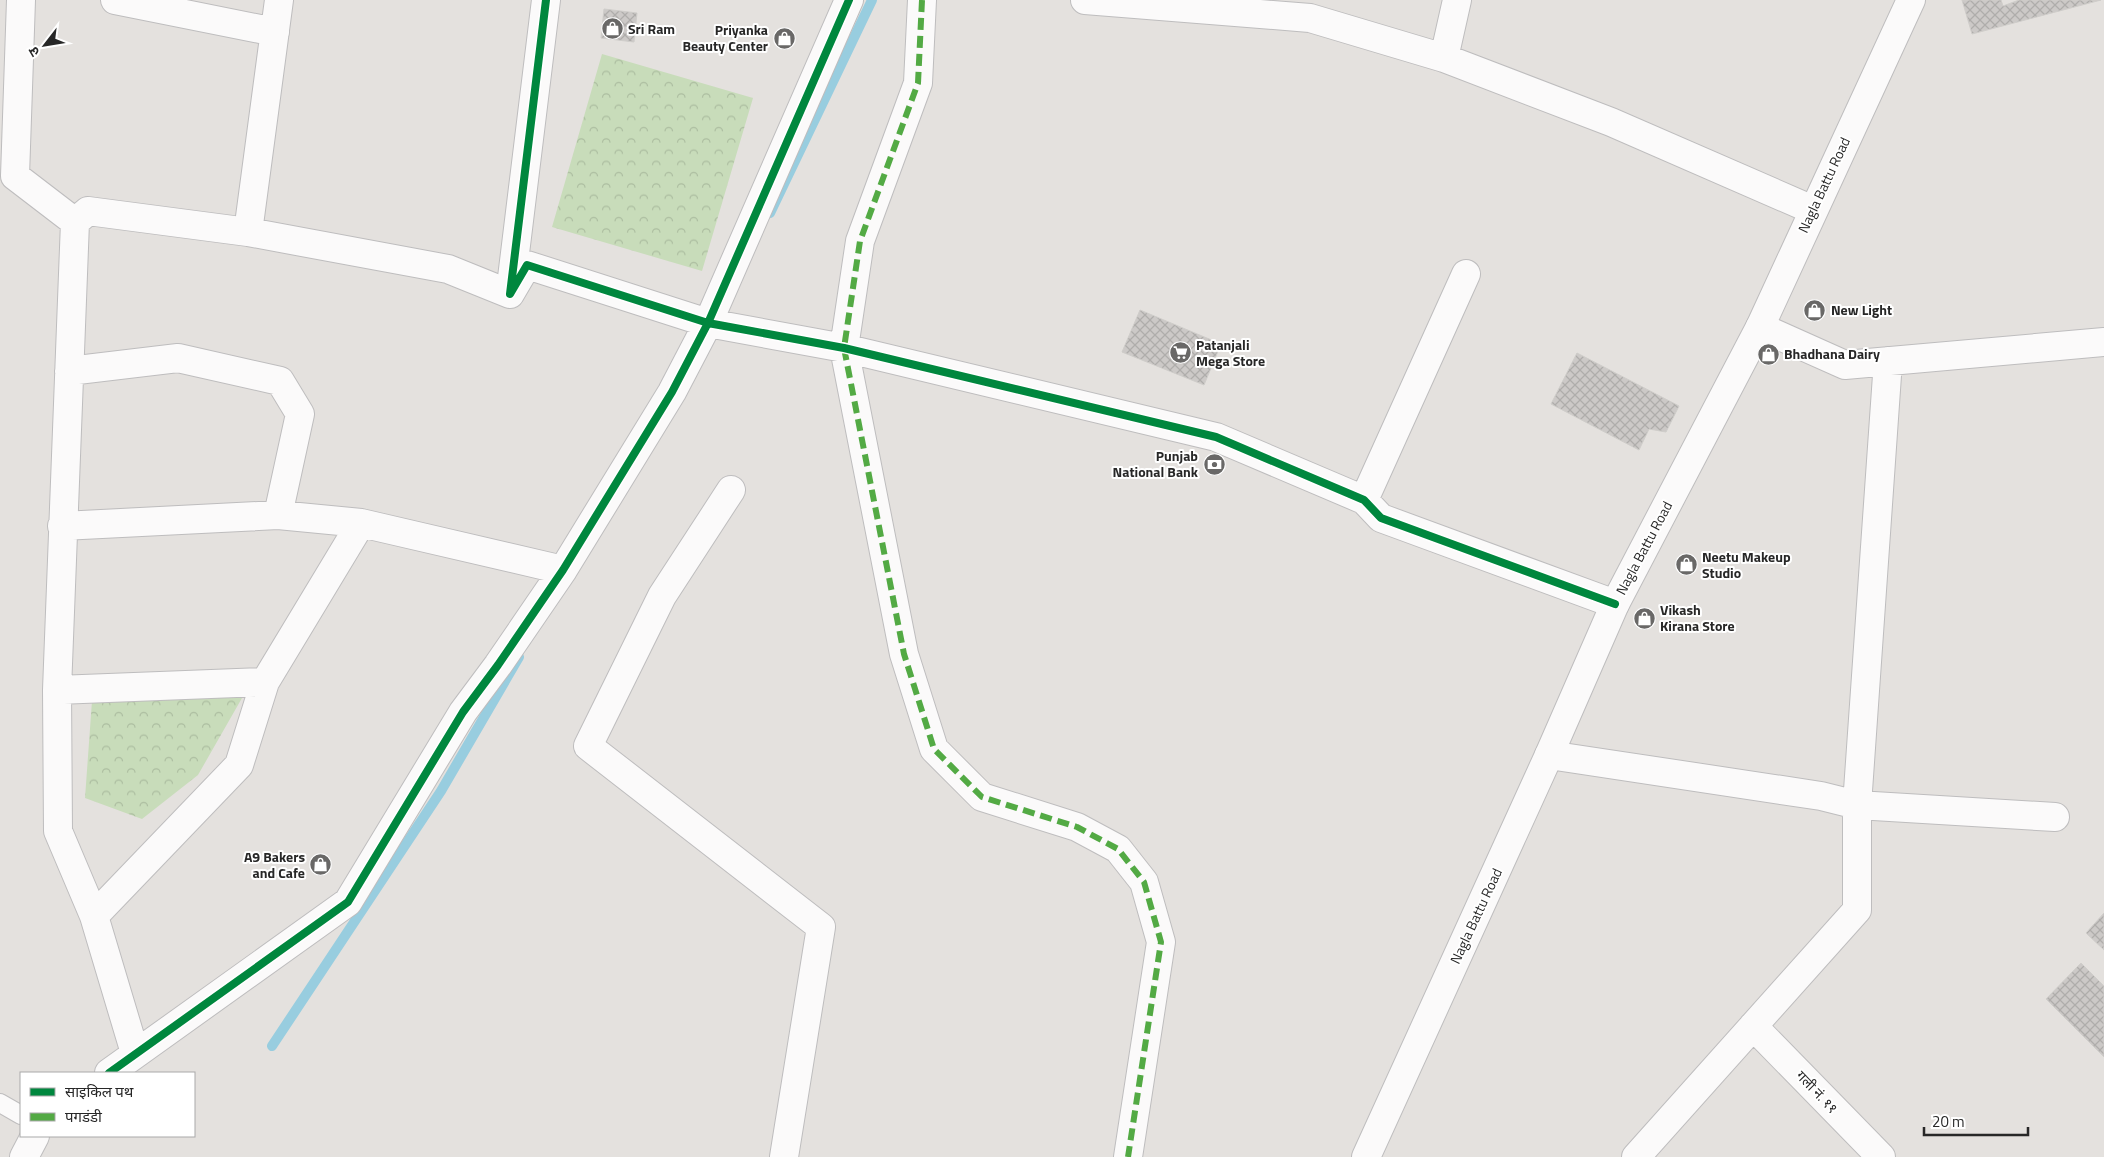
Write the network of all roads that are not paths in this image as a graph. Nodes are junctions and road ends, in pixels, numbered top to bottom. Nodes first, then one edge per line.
1 (20, 0) edge
2 (115, 0) edge
3 (279, 0) edge
4 (546, 0) edge
5 (849, 0) edge
6 (922, 0) edge
7 (1085, 0) edge
8 (1457, 0) edge
9 (1911, 0) edge
10 (275, 32) junction
11 (1444, 58) junction
12 (1813, 210) junction
13 (75, 222) junction
14 (248, 232) junction
15 (1466, 274) dead end
16 (510, 294) junction
17 (719, 325) junction
18 (1760, 326) junction
19 (2104, 342) edge
20 (844, 348) junction
21 (1888, 361) junction
22 (69, 371) junction
23 (731, 490) dead end
24 (1364, 500) junction
25 (278, 515) junction
26 (361, 523) junction
27 (62, 526) junction
28 (563, 570) junction
29 (1615, 604) junction
30 (265, 682) junction
31 (57, 690) junction
32 (1549, 755) junction
33 (1857, 805) junction
34 (2056, 817) dead end
35 (94, 916) junction
36 (1753, 1026) junction
37 (135, 1053) junction
38 (110, 1072) edge
39 (0, 1103) edge
40 (20, 1114) edge
41 (35, 1137) edge
42 (24, 1157) edge
43 (784, 1157) edge
44 (1128, 1157) edge
45 (1366, 1157) edge
46 (1636, 1157) edge
47 (1881, 1157) edge

1 - 13 street
2 - 10 street
3 - 10 street
4 - 16 street
5 - 17 street
6 - 20 street
7 - 11 street
8 - 11 street
9 - 12 street, Nagla Battu Road
10 - 14 street
11 - 12 street
12 - 18 street, Nagla Battu Road
13 - 14 street
13 - 22 street
14 - 16 street
15 - 24 street
16 - 17 street
17 - 20 street
17 - 28 street
18 - 21 street
18 - 29 street, Nagla Battu Road
19 - 21 street
20 - 24 street
20 - 44 street
21 - 33 street
22 - 25 street
22 - 27 street
23 - 43 street
24 - 29 street
25 - 26 street
25 - 27 street
26 - 28 street
26 - 30 street
27 - 31 street
28 - 37 street
29 - 32 street, Nagla Battu Road
30 - 31 street
30 - 35 street
31 - 35 street
32 - 33 street
32 - 45 street, Nagla Battu Road
33 - 34 street
33 - 36 street
35 - 37 street
36 - 46 street
36 - 47 street, गली नं. ११
37 - 38 street
39 - 40 lane
41 - 42 street

